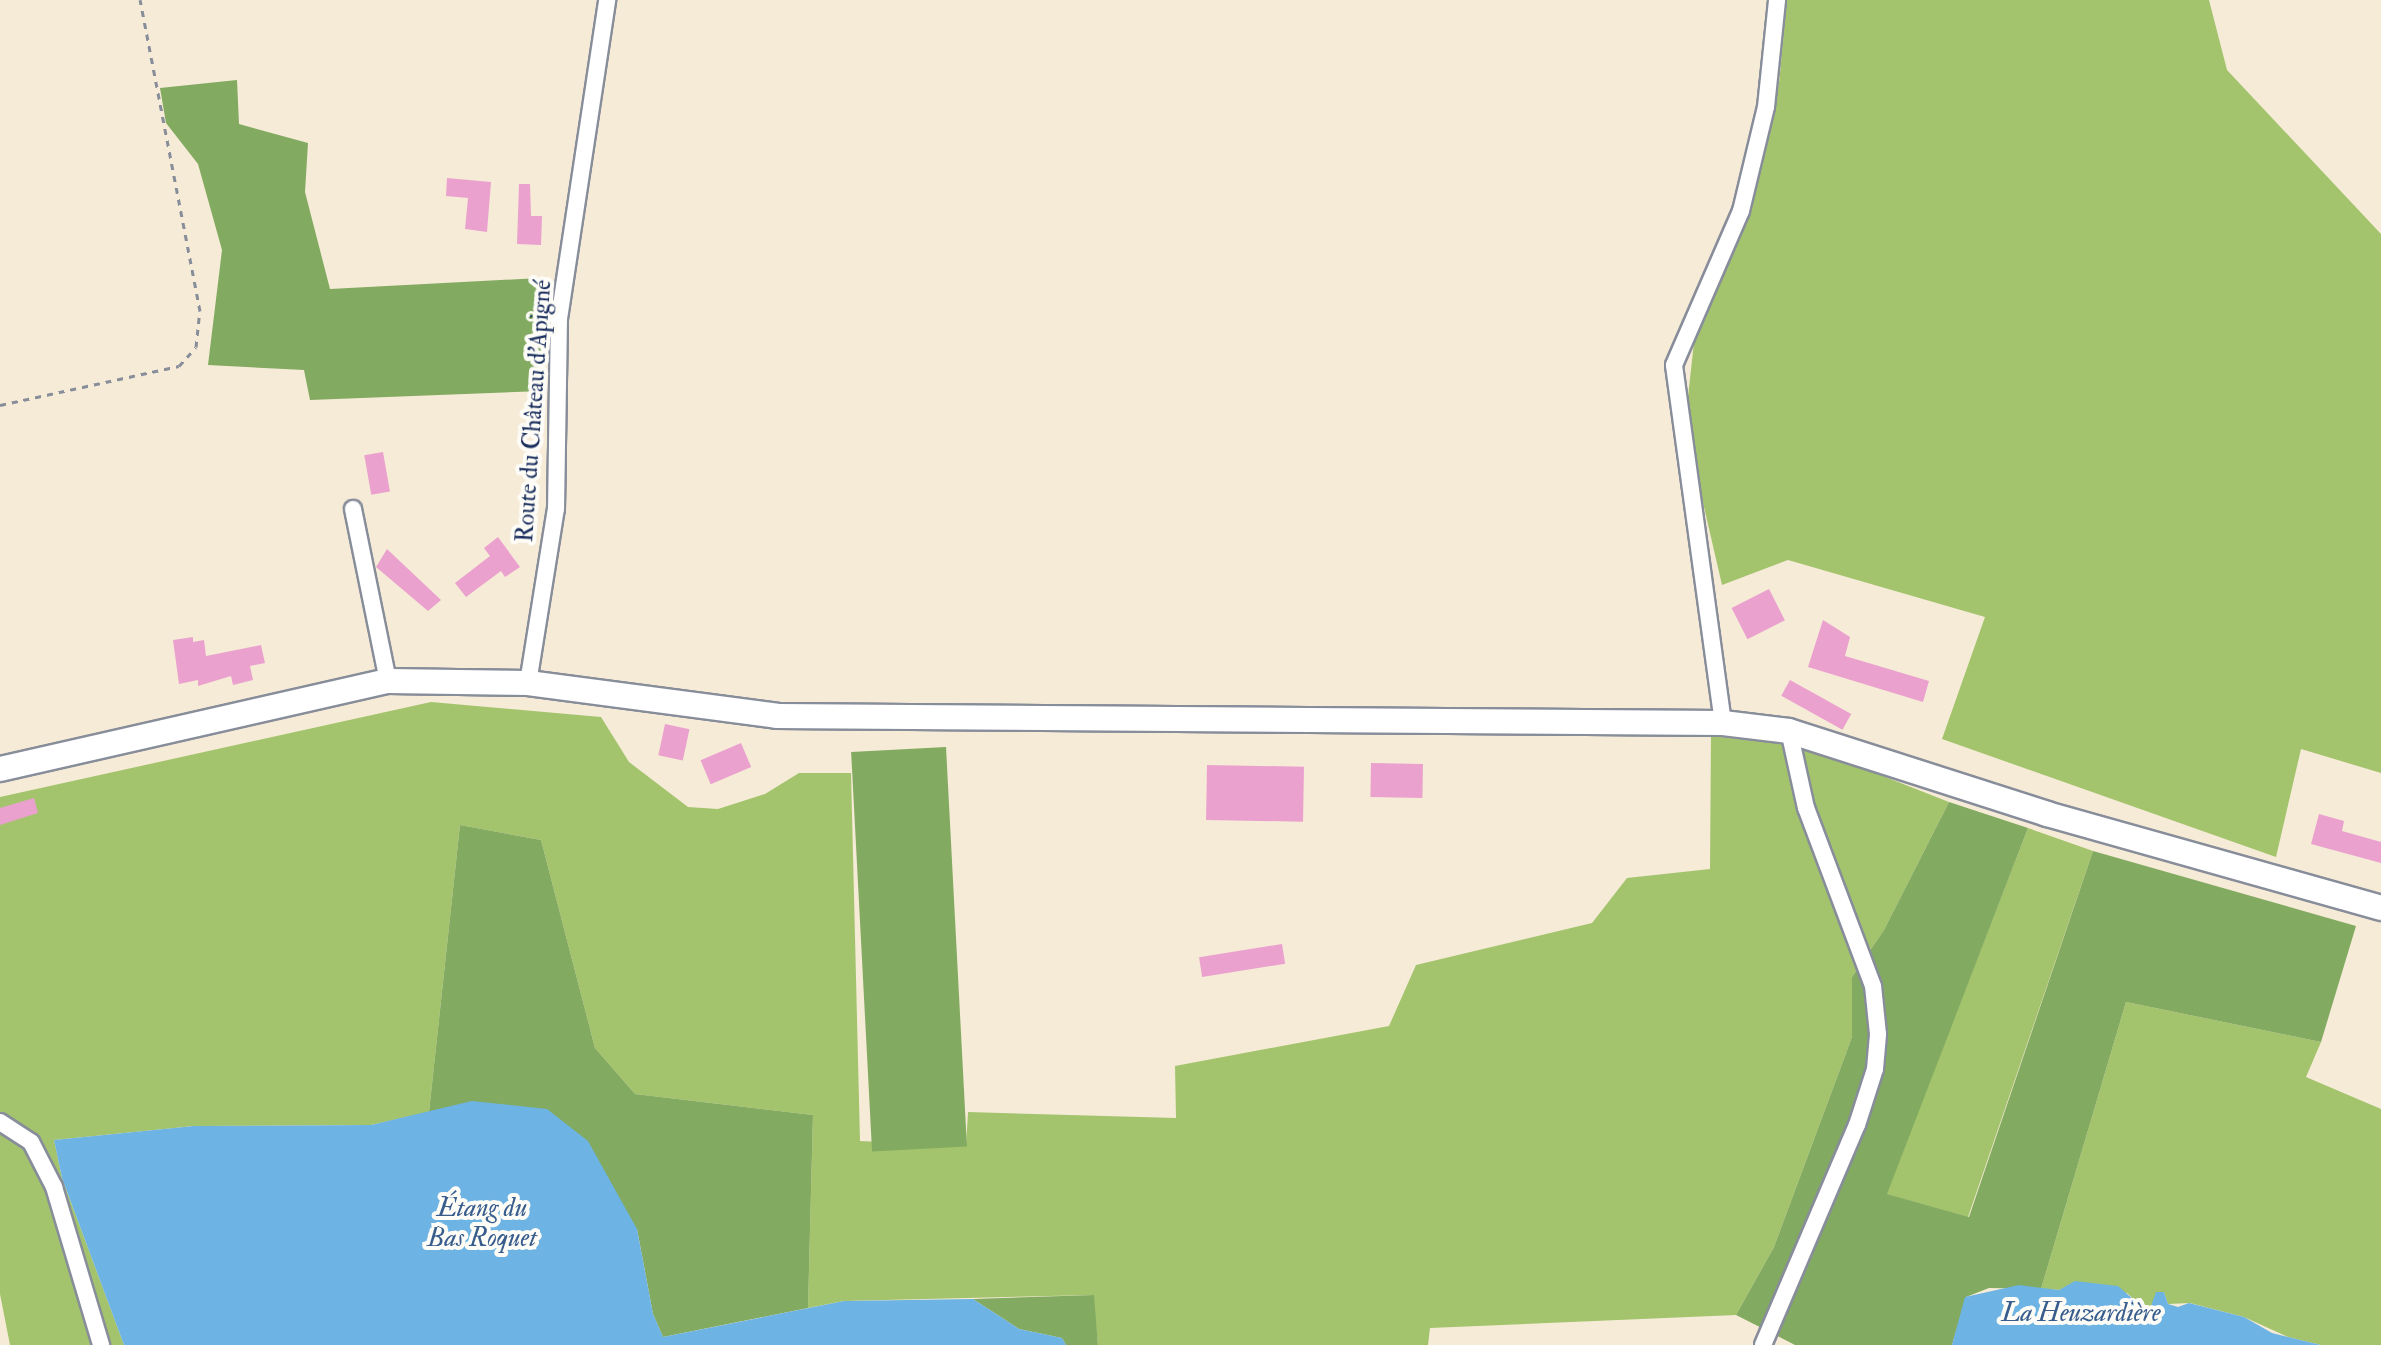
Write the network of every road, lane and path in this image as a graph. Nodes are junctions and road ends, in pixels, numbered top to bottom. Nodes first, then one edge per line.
1 (140, 0) edge
2 (607, 0) edge
3 (1777, 0) edge
4 (0, 405) edge
5 (353, 509) dead end
6 (388, 681) junction
7 (528, 683) junction
8 (1723, 723) junction
9 (1789, 731) junction
10 (0, 769) edge
11 (2381, 908) edge
12 (0, 1122) edge
13 (101, 1345) edge
14 (1763, 1345) edge

1 - 4 path
2 - 7 street, Route du Château d'Apigné
3 - 8 street
5 - 6 street
6 - 7 street
6 - 10 street
7 - 8 street
8 - 9 street
9 - 11 street
9 - 14 street
12 - 13 street

